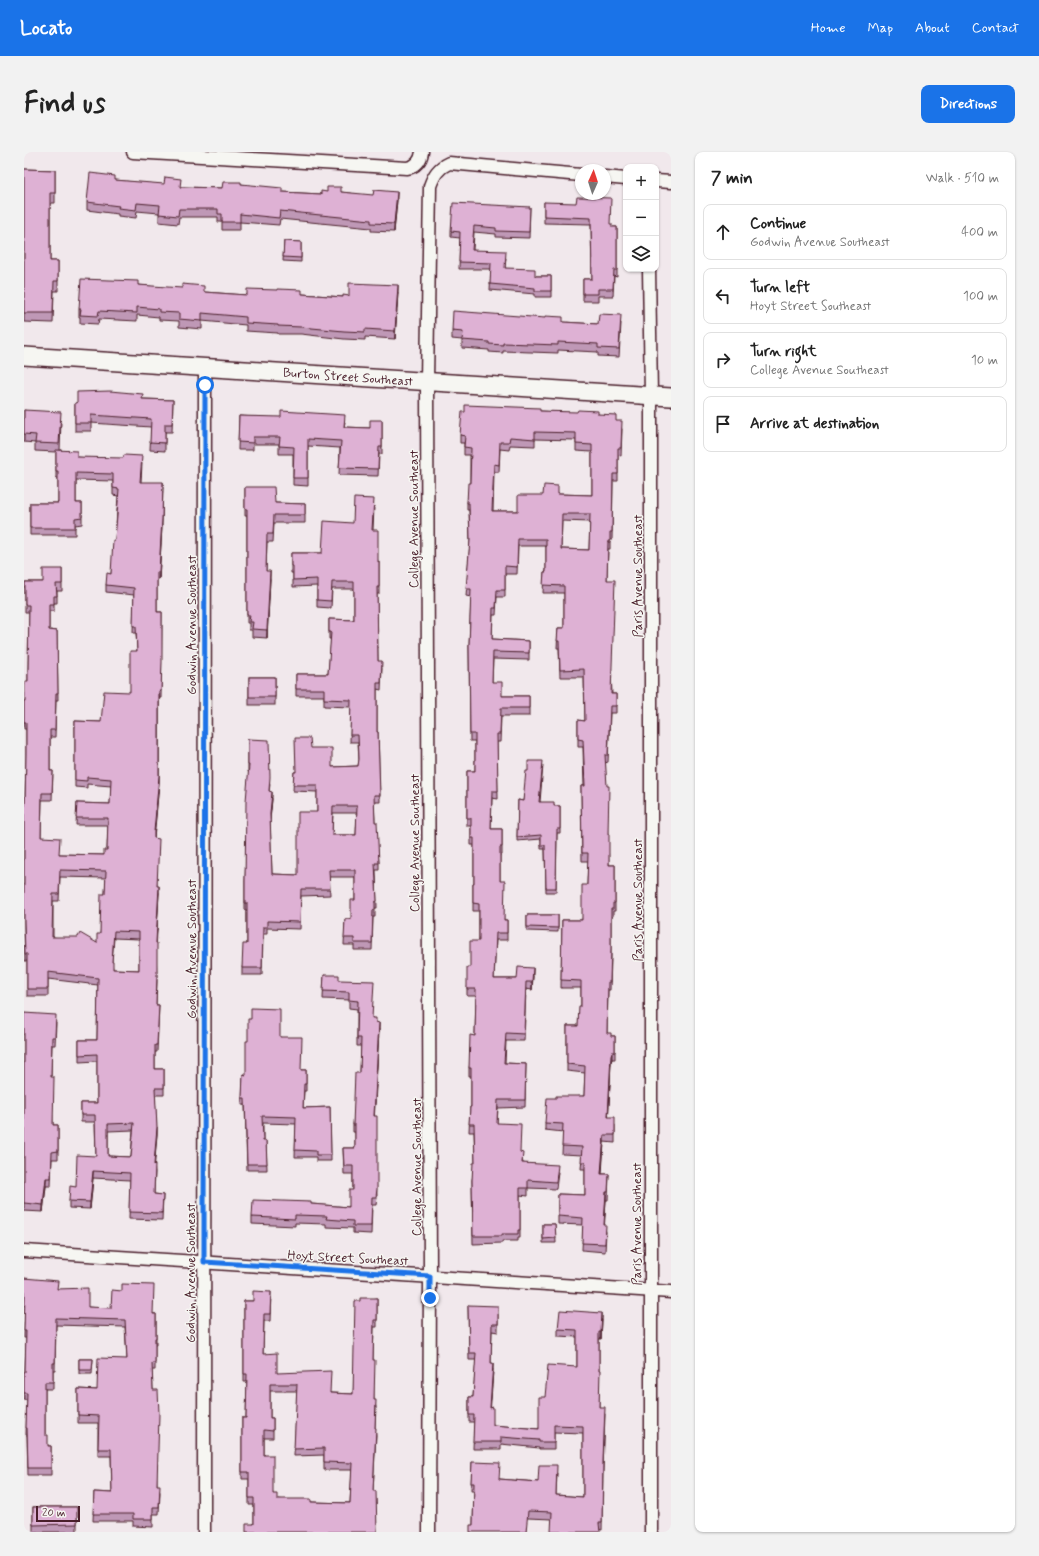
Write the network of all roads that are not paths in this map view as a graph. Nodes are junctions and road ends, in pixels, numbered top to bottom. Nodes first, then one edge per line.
1 (133, 152) edge
2 (422, 153) edge
3 (575, 174) edge
4 (611, 178) edge
5 (623, 179) edge
6 (659, 181) edge
7 (671, 182) edge
8 (650, 272) edge
9 (24, 356) edge
10 (205, 367) junction
11 (427, 381) junction
12 (651, 395) junction
13 (671, 397) edge
14 (24, 1250) edge
15 (204, 1262) junction
16 (430, 1276) junction
17 (650, 1291) junction
18 (671, 1292) edge
19 (204, 1532) edge
20 (429, 1532) edge
21 (651, 1532) edge

1 - 2 street
3 - 11 street, College Avenue Southeast
4 - 5 street
6 - 7 street
8 - 12 street, Paris Avenue Southeast
9 - 10 main road, Burton Street Southeast
10 - 11 main road, Burton Street Southeast
10 - 15 street, Godwin Avenue Southeast
11 - 12 main road, Burton Street Southeast
11 - 16 street, College Avenue Southeast
12 - 13 main road, Burton Street Southeast
12 - 17 street, Paris Avenue Southeast
14 - 15 street, Hoyt Street Southeast
15 - 16 street, Hoyt Street Southeast
15 - 19 street, Godwin Avenue Southeast
16 - 17 street, Hoyt Street Southeast
16 - 20 street, College Avenue Southeast
17 - 18 street, Hoyt Street Southeast
17 - 21 street, Paris Avenue Southeast

